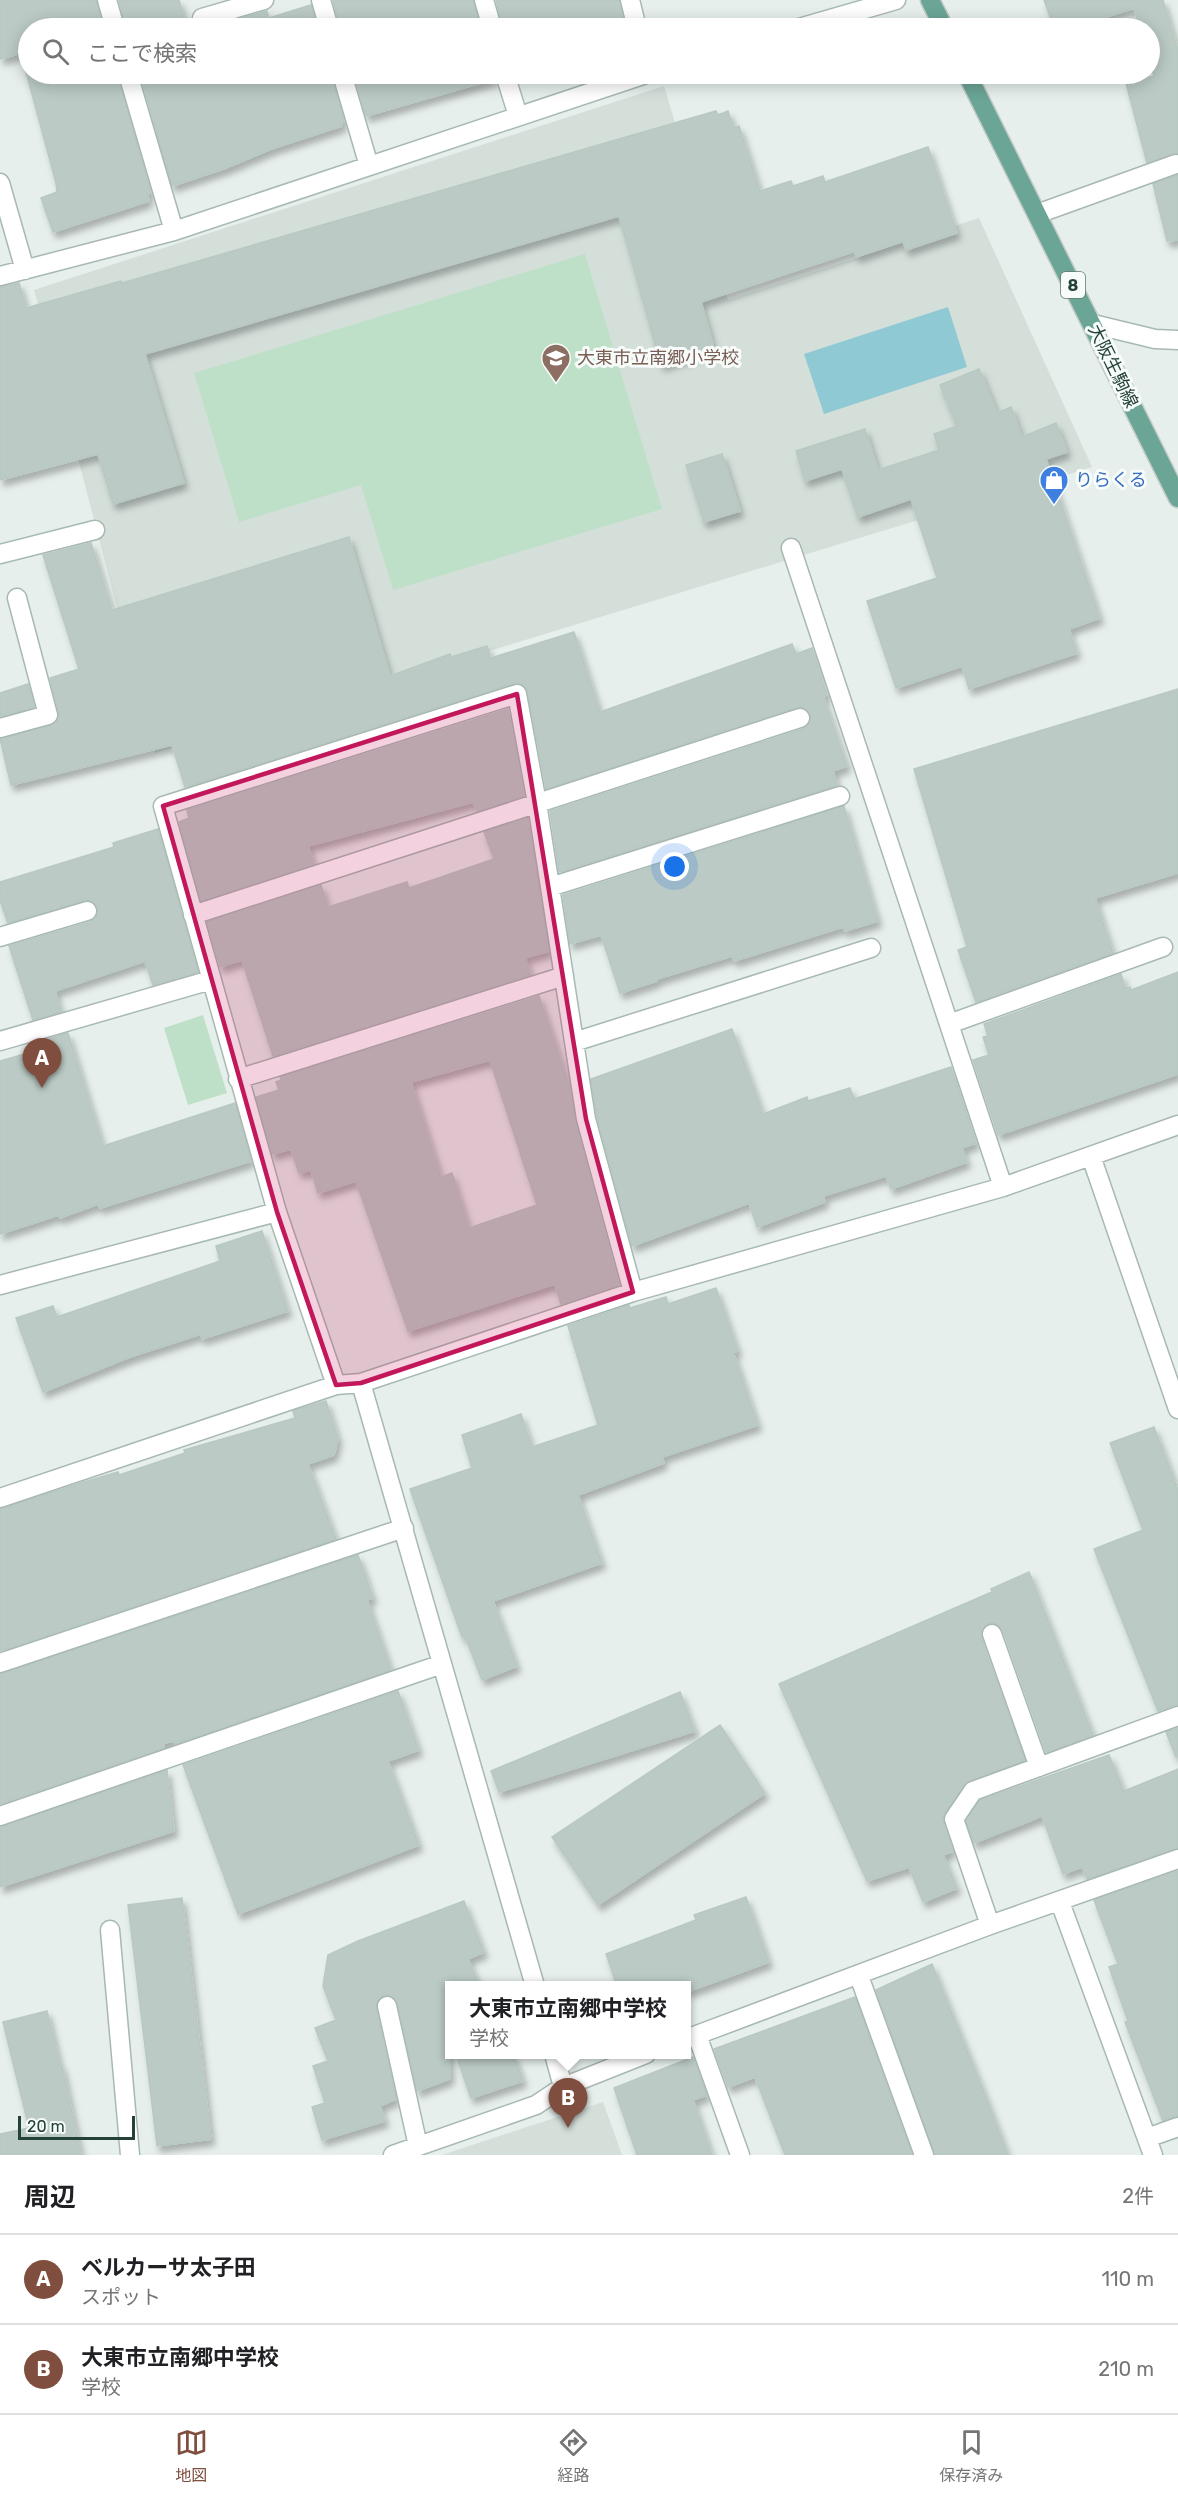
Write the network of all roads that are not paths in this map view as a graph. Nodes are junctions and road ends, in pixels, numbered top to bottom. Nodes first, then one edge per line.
1 (107, 0) edge
2 (264, 0) edge
3 (321, 0) edge
4 (484, 0) edge
5 (630, 0) edge
6 (896, 0) edge
7 (930, 0) edge
8 (113, 18) edge
9 (202, 18) dead end
10 (326, 18) edge
11 (489, 18) edge
12 (634, 18) edge
13 (834, 18) edge
14 (939, 18) edge
15 (131, 84) edge
16 (345, 84) edge
17 (508, 84) edge
18 (616, 84) edge
19 (972, 84) edge
20 (518, 116) junction
21 (1176, 164) dead end
22 (369, 166) junction
23 (0, 183) edge
24 (1037, 214) junction
25 (174, 231) junction
26 (25, 270) junction
27 (0, 276) edge
28 (1093, 324) junction
29 (1178, 340) edge
30 (1178, 498) edge
31 (95, 530) dead end
32 (791, 548) dead end
33 (0, 555) edge
34 (17, 598) dead end
35 (800, 718) dead end
36 (0, 728) edge
37 (840, 796) dead end
38 (537, 803) junction
39 (550, 887) junction
40 (87, 911) dead end
41 (193, 915) junction
42 (0, 937) edge
43 (1163, 947) dead end
44 (871, 948) dead end
45 (564, 976) junction
46 (211, 980) junction
47 (949, 1024) junction
48 (1, 1037) edge
49 (574, 1042) junction
50 (238, 1079) junction
51 (1178, 1125) edge
52 (1091, 1156) junction
53 (1003, 1187) junction
54 (277, 1212) junction
55 (0, 1285) edge
56 (633, 1292) junction
57 (361, 1383) junction
58 (336, 1385) junction
59 (1178, 1409) edge
60 (0, 1498) edge
61 (404, 1528) junction
62 (992, 1634) dead end
63 (0, 1663) edge
64 (442, 1664) junction
65 (1178, 1716) edge
66 (1039, 1767) junction
67 (2, 1809) edge
68 (1178, 1859) edge
69 (1060, 1902) junction
70 (990, 1925) junction
71 (110, 1930) dead end
72 (859, 1976) junction
73 (534, 1981) edge
74 (387, 2006) dead end
75 (692, 2037) edge
76 (555, 2059) edge
77 (636, 2059) edge
78 (563, 2087) junction
79 (1178, 2127) edge
80 (1147, 2138) junction
81 (418, 2146) junction
82 (130, 2155) edge
83 (393, 2155) edge
84 (740, 2155) edge
85 (924, 2155) edge
86 (1153, 2155) edge

1 - 8 street
2 - 9 street
3 - 10 street
4 - 11 street
5 - 12 street
6 - 13 street
7 - 14 main road
15 - 25 street
16 - 22 street
17 - 20 street
18 - 20 street
19 - 24 main road, 大阪生駒線 / 8
20 - 22 street
21 - 24 street
22 - 25 street
23 - 26 street
24 - 28 main road, 大阪生駒線 / 8
25 - 26 street
26 - 27 street
28 - 29 street
28 - 30 main road, 大阪生駒線 / 8
31 - 33 street
32 - 47 street
34 - 36 street
35 - 38 street
37 - 39 street
38 - 39 street
38 - 41 street
38 - 41 street
39 - 45 street
40 - 42 street
41 - 46 street
43 - 47 street
44 - 49 street
45 - 49 street
45 - 50 street
46 - 48 street
46 - 50 street
47 - 53 street
49 - 56 street
50 - 54 street
51 - 52 street
52 - 53 street
52 - 59 street
53 - 56 street
54 - 55 street
54 - 58 street
56 - 57 street
57 - 58 street
57 - 61 street
58 - 60 street
61 - 63 street
61 - 64 street
62 - 66 street
64 - 67 street
64 - 73 street
65 - 66 street
66 - 70 street
68 - 69 street
69 - 70 street
69 - 80 street
70 - 72 street
71 - 82 street
72 - 75 street
72 - 85 street
74 - 81 street
75 - 84 street
76 - 78 street
77 - 78 street
78 - 81 street
79 - 80 street
80 - 86 street
81 - 83 street

